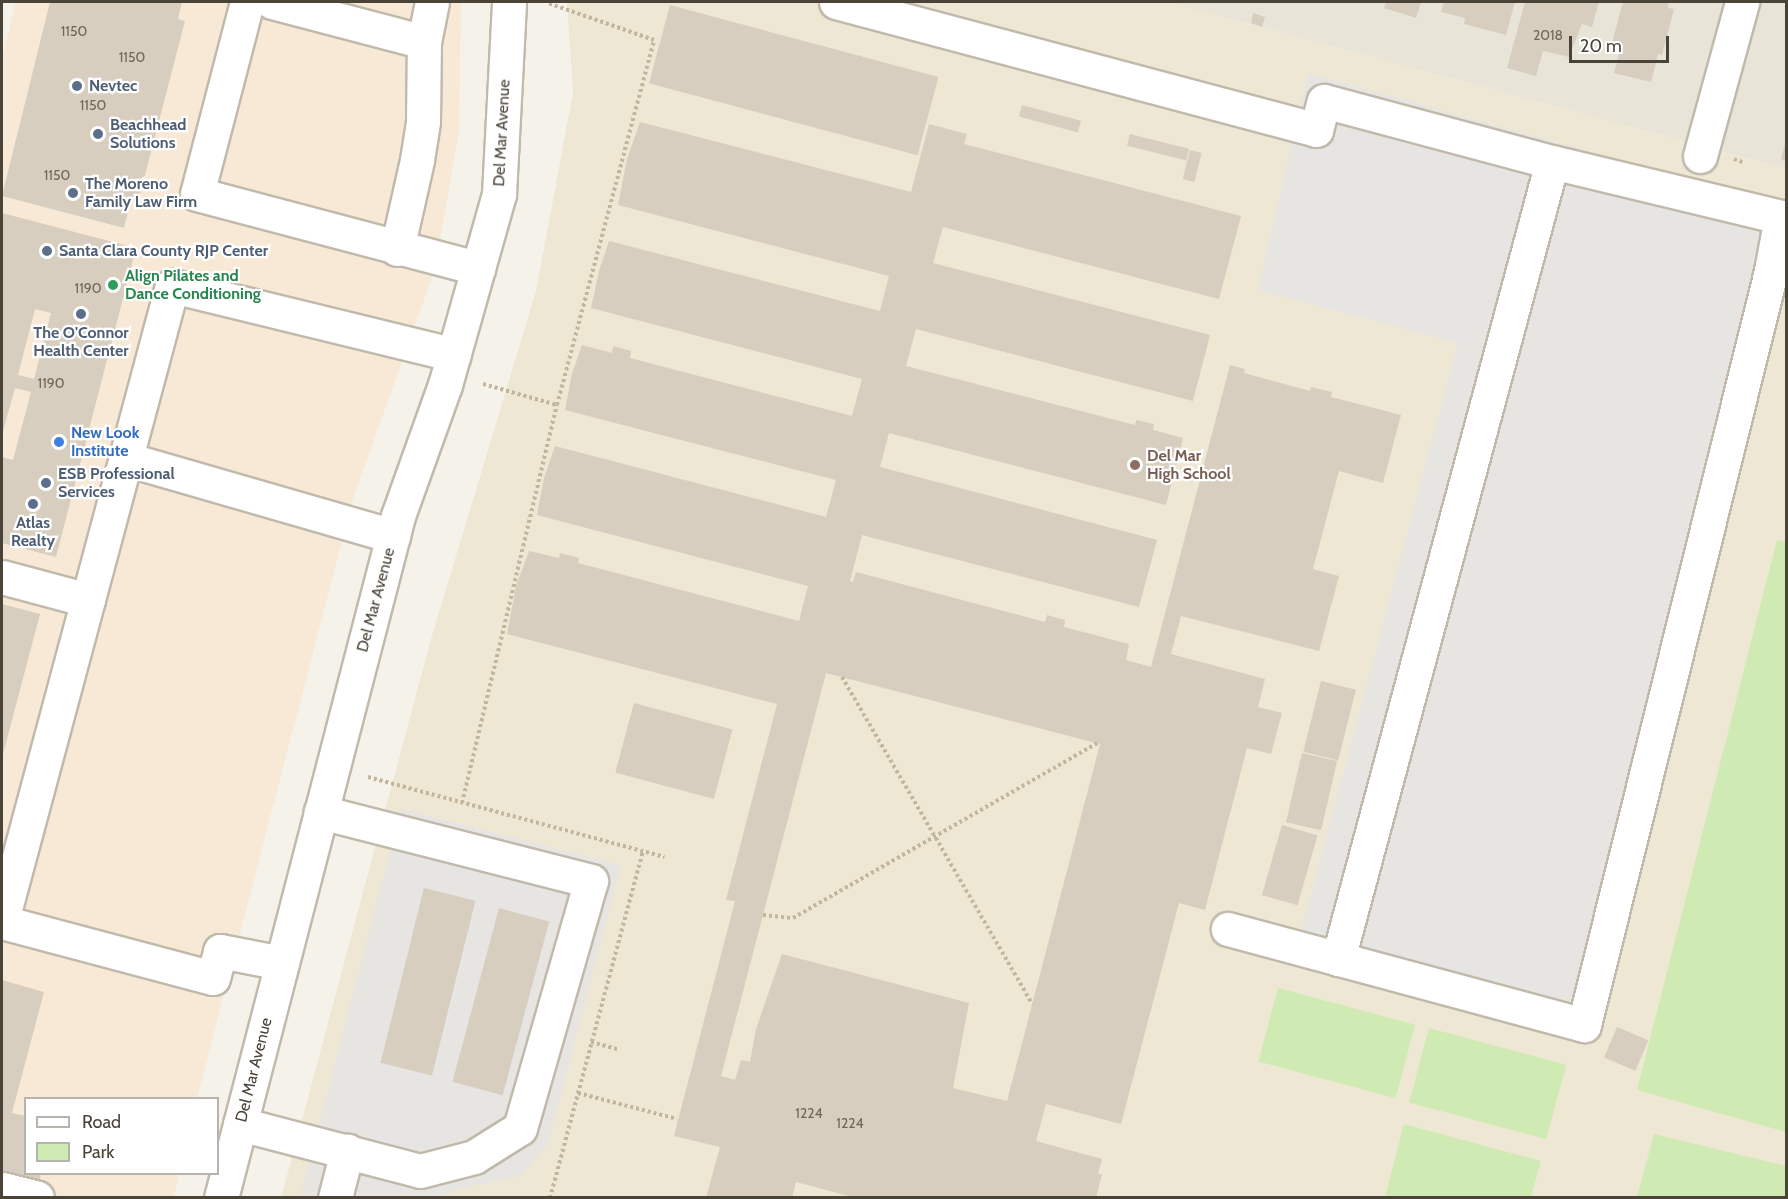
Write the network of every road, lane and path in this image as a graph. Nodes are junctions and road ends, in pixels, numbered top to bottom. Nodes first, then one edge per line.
1 (247, 2) edge
2 (272, 2) edge
3 (432, 2) edge
4 (509, 2) edge
5 (839, 2) edge
6 (1742, 2) edge
7 (548, 3) edge
8 (424, 42) junction
9 (1700, 156) dead end
10 (1552, 162) junction
11 (396, 249) junction
12 (478, 268) junction
13 (454, 355) junction
14 (483, 384) dead end
15 (557, 405) junction
16 (126, 459) junction
17 (393, 536) junction
18 (2, 577) edge
19 (88, 600) junction
20 (842, 677) dead end
21 (1097, 743) dead end
22 (368, 777) dead end
23 (462, 803) junction
24 (321, 812) junction
25 (935, 836) junction
26 (642, 851) junction
27 (664, 857) dead end
28 (763, 915) dead end
29 (2, 921) edge
30 (1228, 929) dead end
31 (1338, 959) junction
32 (282, 963) junction
33 (1032, 1004) dead end
34 (591, 1042) junction
35 (617, 1049) dead end
36 (578, 1093) junction
37 (678, 1119) dead end
38 (240, 1124) junction
39 (347, 1151) junction
40 (414, 1184) edge
41 (2, 1189) edge
42 (37, 1197) edge
43 (221, 1197) edge
44 (335, 1197) edge
45 (550, 1197) edge

1 - 11 street
2 - 8 street
3 - 8 street
4 - 12 street, Del Mar Avenue
5 - 10 street
6 - 9 street
7 - 15 path
8 - 11 street
10 - 31 street
10 - 31 street
11 - 12 street
12 - 13 street, Del Mar Avenue
13 - 16 street
13 - 17 street, Del Mar Avenue
14 - 15 path
15 - 23 path
16 - 17 street
16 - 19 street
17 - 24 street, Del Mar Avenue
18 - 19 street
19 - 29 street
20 - 25 path
21 - 25 path
22 - 23 path
23 - 26 path
24 - 32 street, Del Mar Avenue
24 - 40 street
25 - 28 path
25 - 33 path
26 - 27 path
26 - 34 path
29 - 32 street
30 - 31 street
32 - 38 street, Del Mar Avenue
34 - 35 path
34 - 36 path
36 - 37 path
36 - 45 path
38 - 39 street
38 - 43 street, Del Mar Avenue
39 - 40 street
39 - 44 street
41 - 42 street

